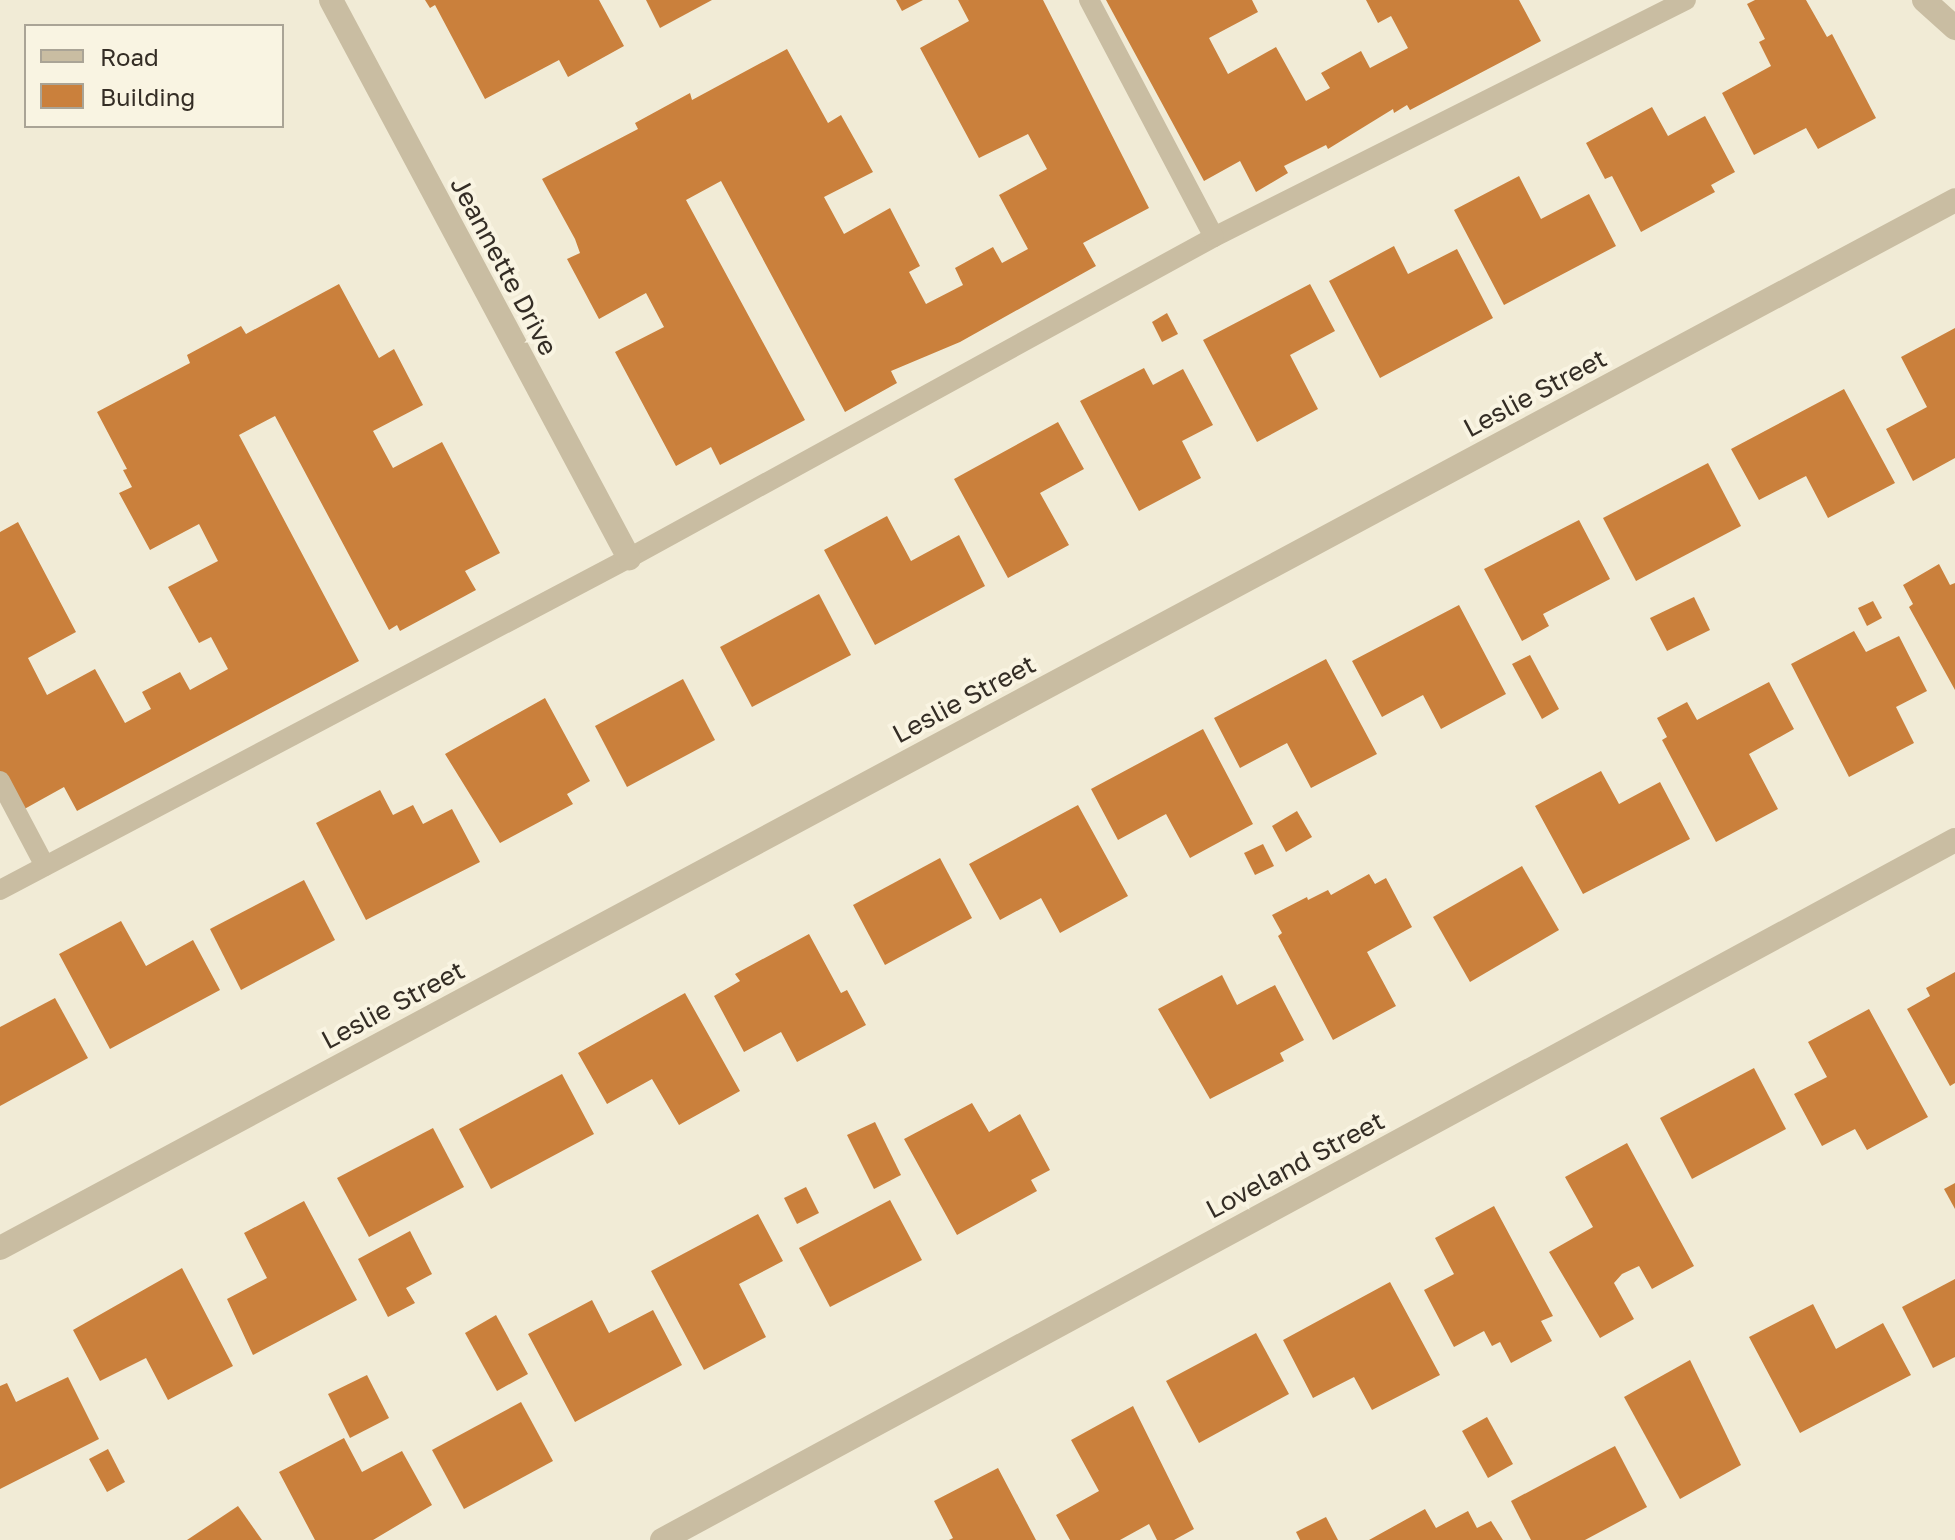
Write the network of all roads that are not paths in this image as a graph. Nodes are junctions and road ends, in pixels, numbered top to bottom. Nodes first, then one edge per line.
1 (331, 0) edge
2 (1089, 0) edge
3 (1686, 0) edge
4 (1924, 0) edge
5 (1955, 28) edge
6 (1955, 200) edge
7 (1214, 237) junction
8 (629, 558) junction
9 (0, 781) edge
10 (1955, 840) edge
11 (45, 866) junction
12 (0, 890) edge
13 (0, 1248) edge
14 (662, 1540) edge

1 - 8 street, Jeannette Drive
2 - 7 lane
3 - 7 lane
4 - 5 street
6 - 13 street, Leslie Street
7 - 8 lane
8 - 11 lane
9 - 11 lane
10 - 14 street, Loveland Street
11 - 12 lane

